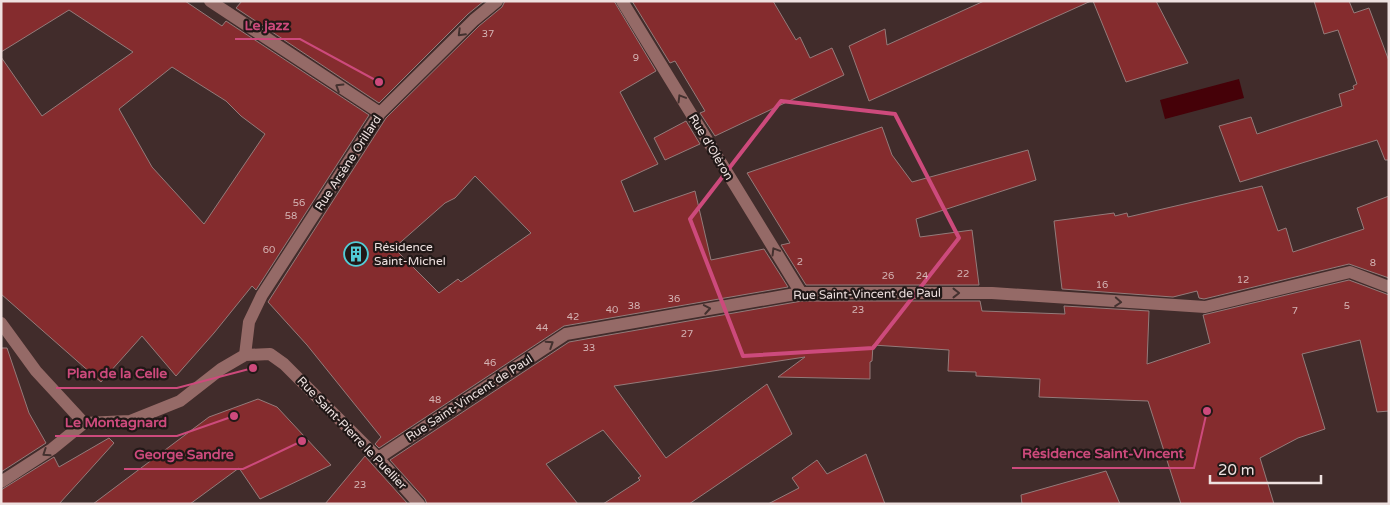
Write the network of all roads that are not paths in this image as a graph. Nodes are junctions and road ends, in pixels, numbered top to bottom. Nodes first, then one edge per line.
1 (210, 1) edge
2 (497, 1) edge
3 (622, 1) edge
4 (380, 113) junction
5 (1389, 287) edge
6 (800, 293) junction
7 (1, 323) edge
8 (245, 355) junction
9 (84, 423) junction
10 (378, 458) junction
11 (1, 482) edge
12 (419, 504) edge

4 -> 1 street
2 -> 4 street, Rue Arsène Orillard
6 -> 3 street, Rue d'Oléron
4 - 8 street, Rue Arsène Orillard
6 -> 5 street, Rue Saint-Vincent de Paul
10 -> 6 street, Rue Saint-Vincent de Paul
7 - 9 street
8 - 9 street
8 - 10 street, Rue Saint-Pierre le Puellier
9 -> 11 street
10 - 12 street, Rue Saint-Pierre le Puellier

